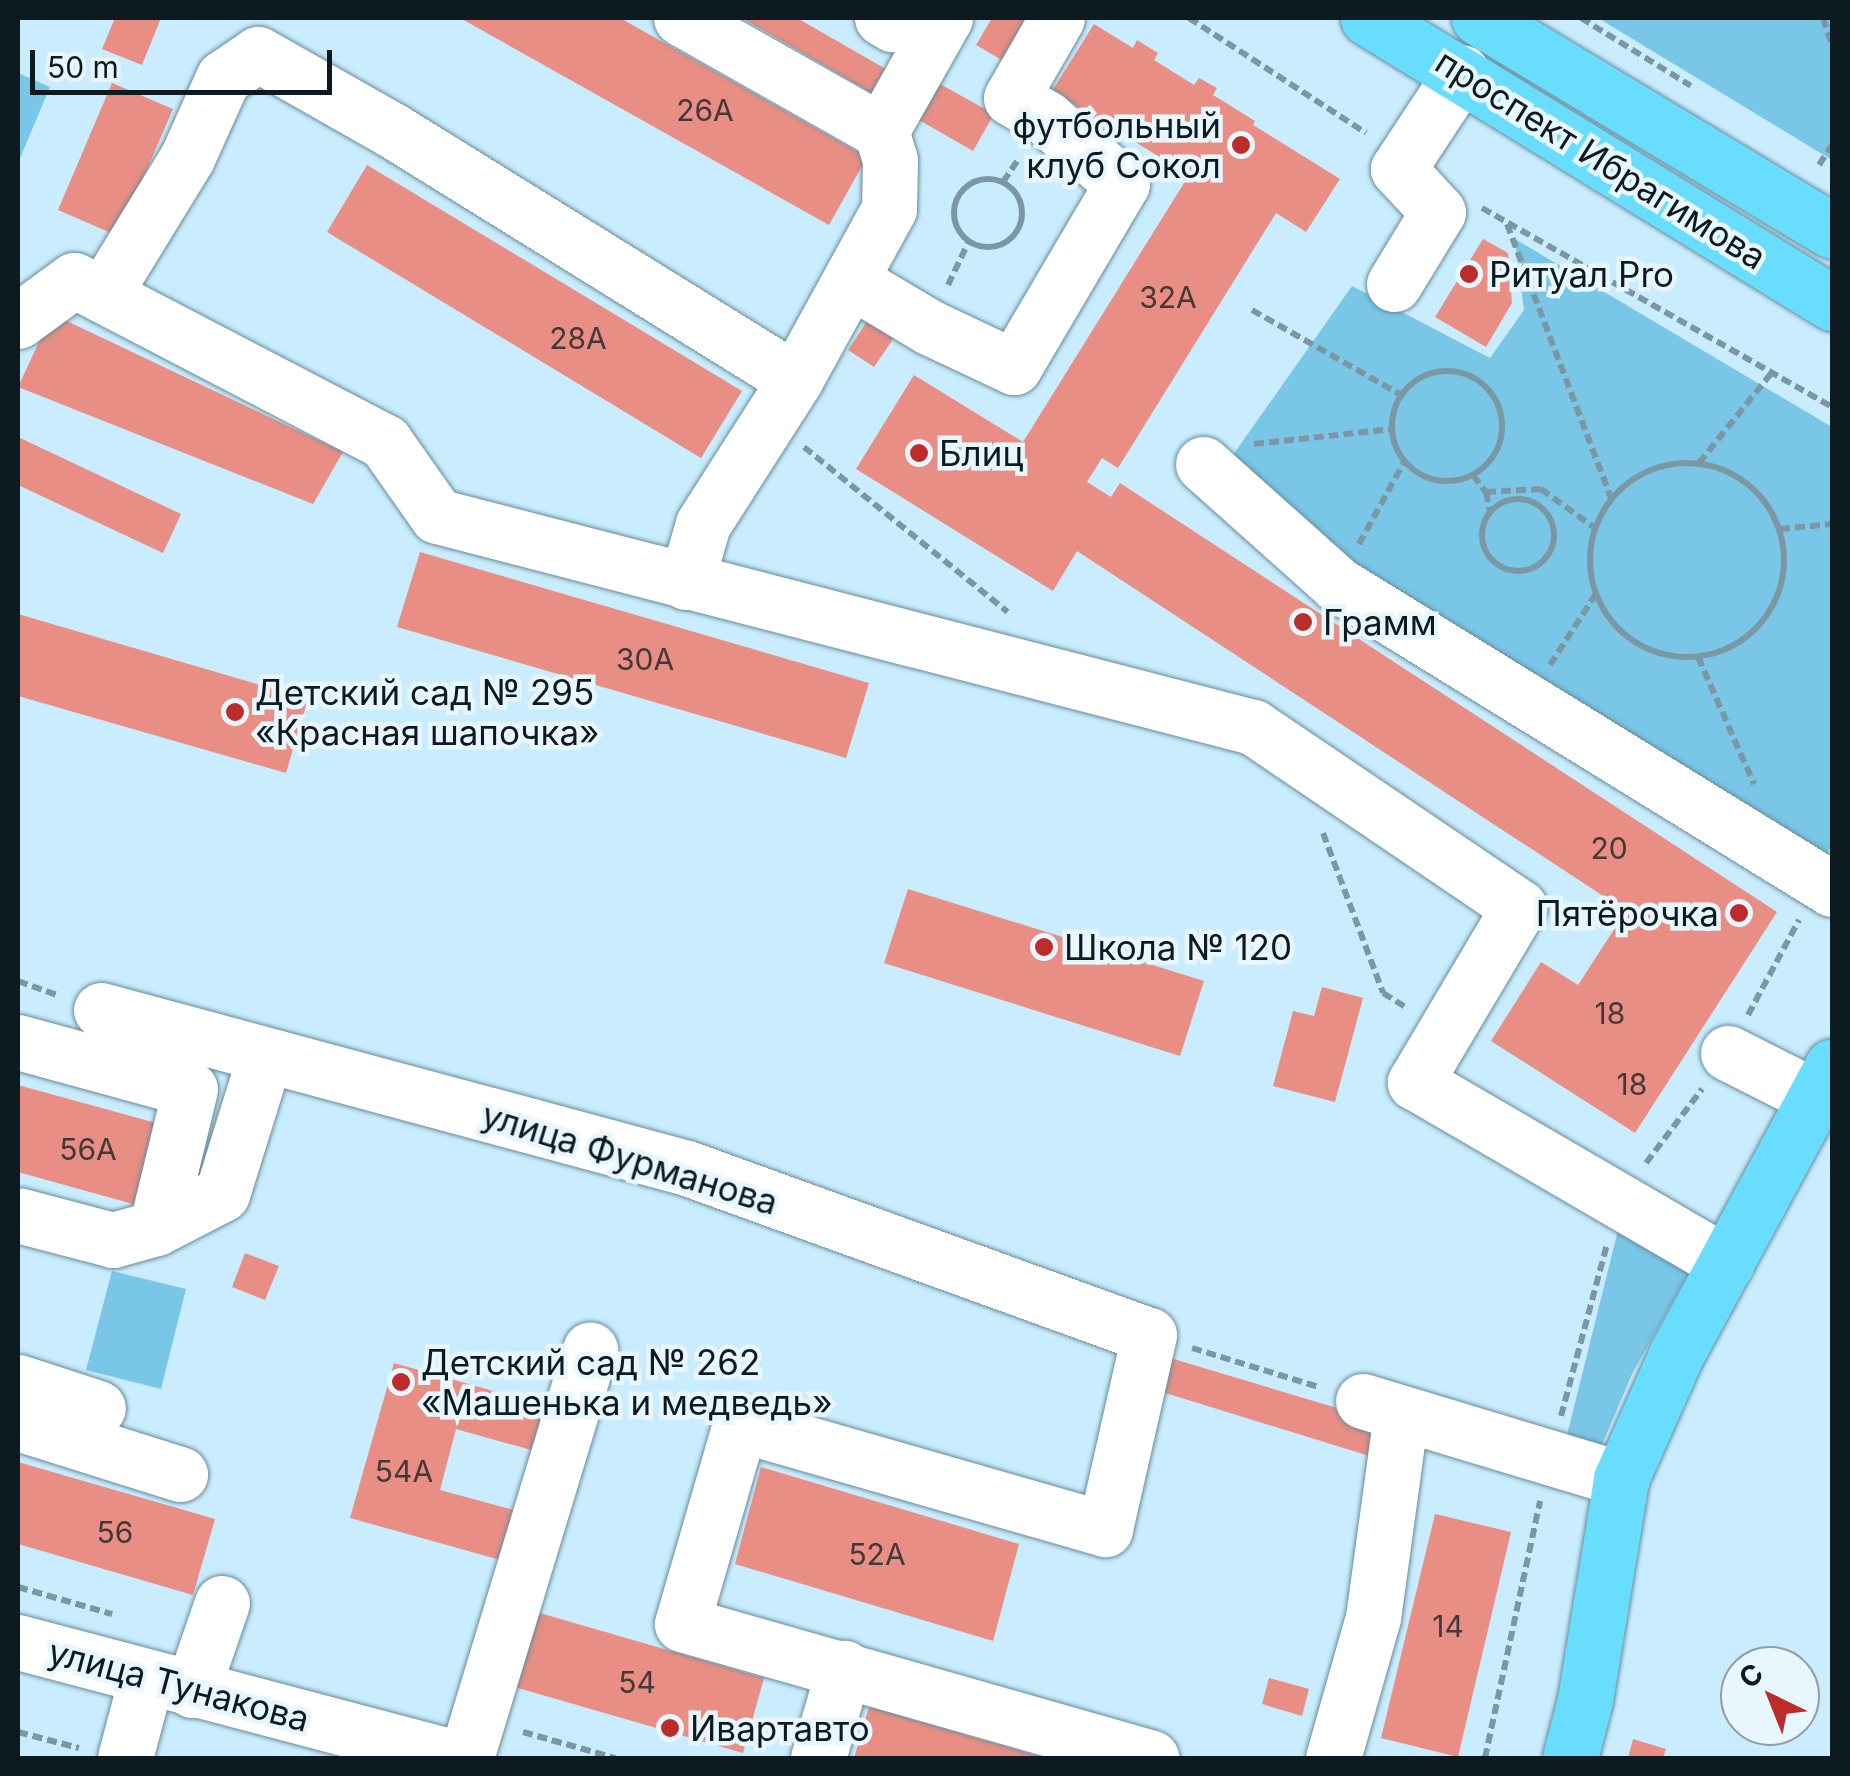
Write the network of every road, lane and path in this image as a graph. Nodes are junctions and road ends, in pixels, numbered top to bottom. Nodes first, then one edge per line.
1 (681, 18) edge
2 (1057, 18) edge
3 (1189, 18) edge
4 (1368, 18) edge
5 (1479, 18) edge
6 (1822, 18) edge
7 (907, 20) edge
8 (1832, 46) edge
9 (1462, 72) junction
10 (880, 132) junction
11 (1832, 145) edge
12 (1819, 165) dead end
13 (1397, 170) junction
14 (1472, 202) dead end
15 (1506, 223) junction
16 (1832, 231) edge
17 (962, 235) joint
18 (852, 281) junction
19 (1394, 284) dead end
20 (103, 295) junction
21 (1832, 303) edge
22 (1252, 310) dead end
23 (18, 321) edge
24 (1772, 371) junction
25 (1401, 395) junction
26 (782, 400) junction
27 (1832, 407) edge
28 (1392, 428) junction
29 (1221, 455) joint
30 (1404, 462) junction
31 (1699, 462) junction
32 (1473, 475) junction
33 (1486, 492) junction
34 (1612, 498) junction
35 (1490, 512) junction
36 (1832, 524) edge
37 (1595, 528) junction
38 (1780, 529) junction
39 (686, 582) junction
40 (1337, 584) junction
41 (1596, 594) junction
42 (1012, 615) dead end
43 (1698, 656) junction
44 (1526, 701) junction
45 (1759, 794) dead end
46 (1320, 827) dead end
47 (1826, 884) edge
48 (101, 1010) dead end
49 (1444, 1032) junction
50 (18, 1042) edge
51 (1728, 1053) junction
52 (265, 1056) junction
53 (1824, 1082) edge
54 (1617, 1200) junction
55 (18, 1216) edge
56 (156, 1228) junction
57 (1726, 1263) junction
58 (1149, 1335) junction
59 (590, 1349) dead end
60 (18, 1382) edge
61 (1382, 1407) junction
62 (98, 1408) dead end
63 (18, 1423) edge
64 (1549, 1458) junction
65 (180, 1474) dead end
66 (1621, 1478) junction
67 (222, 1603) dead end
68 (18, 1642) edge
69 (844, 1668) junction
70 (169, 1685) junction
71 (18, 1732) edge
72 (105, 1754) edge
73 (458, 1758) edge
74 (466, 1758) edge
75 (818, 1758) edge
76 (1150, 1758) edge
77 (1333, 1758) edge
78 (1485, 1758) edge
79 (1570, 1758) edge

1 - 10 street
2 - 18 street
3 - 13 path
4 - 9 main road, проспект Ибрагимова
5 - 16 main road, проспект Ибрагимова
6 - 8 path
7 - 10 street
9 - 13 street
9 - 21 main road, проспект Ибрагимова
10 - 18 street
11 - 12 path
13 - 19 street
14 - 15 path
15 - 24 path
15 - 34 path
17 - 17 path
18 - 26 street
20 - 23 street
20 - 26 street
20 - 39 street
22 - 25 path
24 - 27 path
24 - 31 path
25 - 28 path
25 - 32 path
26 - 39 street
26 - 42 path
28 - 29 path
28 - 30 path
29 - 40 street
30 - 32 path
30 - 40 path
31 - 34 path
31 - 38 path
32 - 33 path
33 - 35 path
33 - 37 path
34 - 37 path
35 - 35 path
36 - 38 path
37 - 41 path
38 - 43 path
39 - 49 street
40 - 44 street
41 - 43 path
41 - 44 path
43 - 45 path
44 - 47 street
46 - 49 path
47 - 51 path
48 - 52 street, улица Фурманова
49 - 54 street
50 - 56 street
51 - 53 street
51 - 54 path
52 - 56 street
52 - 58 street, улица Фурманова
53 - 57 main road
54 - 57 street
54 - 64 path
55 - 56 street
57 - 66 main road
58 - 61 path
58 - 69 street
59 - 74 street
60 - 62 street
61 - 64 street
61 - 77 street
63 - 65 street
64 - 66 street
64 - 78 path
66 - 79 main road
67 - 70 street
68 - 70 street, улица Тунакова
69 - 75 street
69 - 76 street
70 - 72 street
70 - 73 street, улица Тунакова
71 - 72 path

